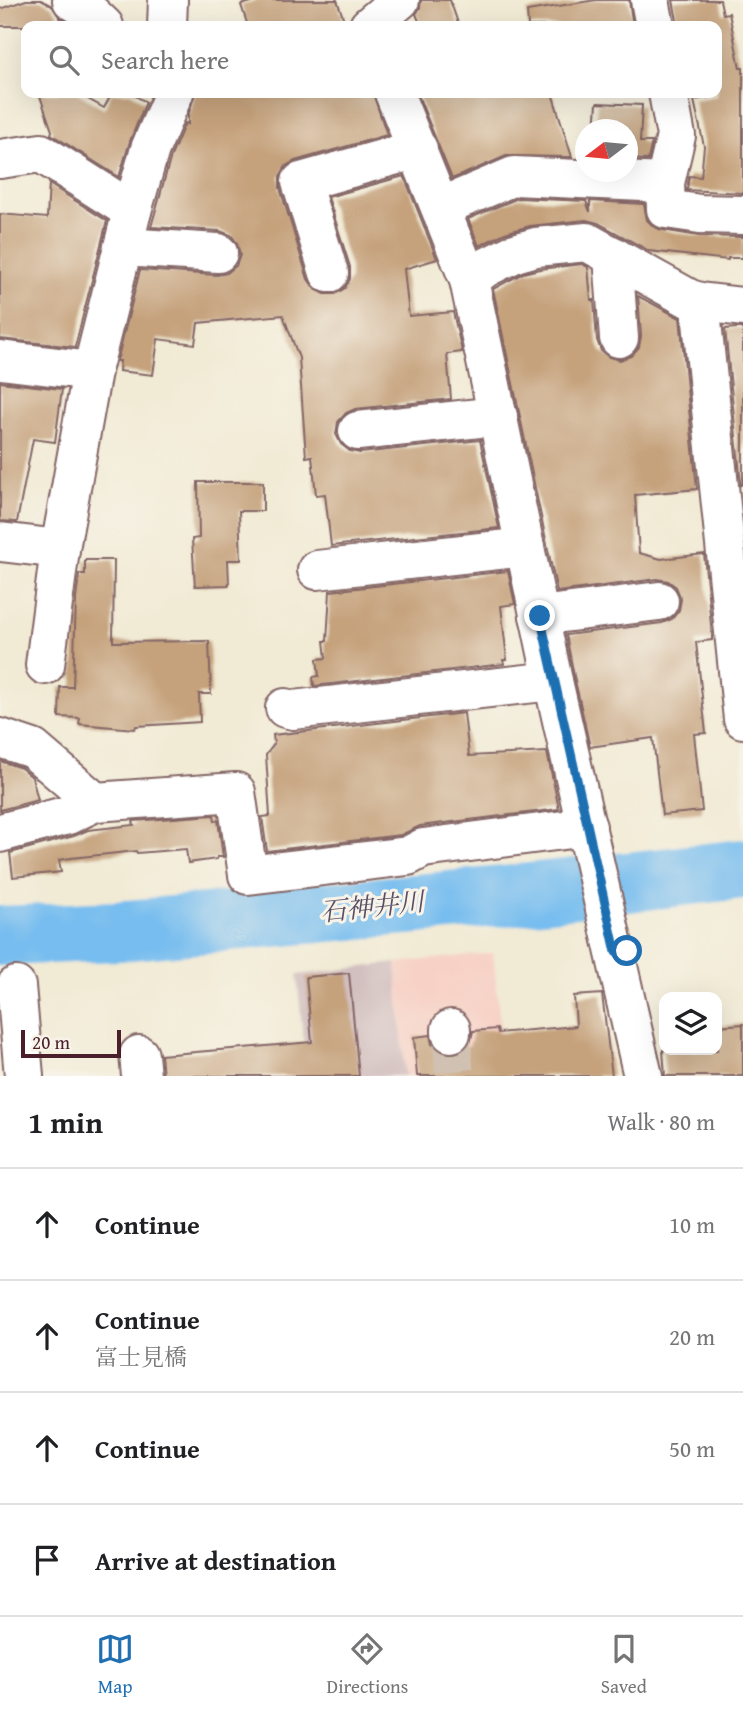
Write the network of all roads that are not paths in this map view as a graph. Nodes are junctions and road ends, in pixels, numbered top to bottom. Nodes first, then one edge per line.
1 (72, 0) edge
2 (168, 0) edge
3 (400, 0) edge
4 (650, 0) edge
5 (99, 21) edge
6 (167, 21) edge
7 (375, 21) edge
8 (654, 21) edge
9 (172, 98) edge
10 (396, 98) edge
11 (669, 98) edge
12 (418, 149) junction
13 (0, 159) edge
14 (665, 183) junction
15 (441, 207) junction
16 (132, 211) junction
17 (743, 215) edge
18 (123, 247) junction
19 (218, 253) dead end
20 (612, 256) junction
21 (329, 273) dead end
22 (469, 280) junction
23 (700, 302) junction
24 (743, 307) edge
25 (619, 338) dead end
26 (0, 360) edge
27 (92, 371) junction
28 (498, 416) junction
29 (358, 431) dead end
30 (729, 444) edge
31 (0, 542) edge
32 (525, 547) junction
33 (60, 549) junction
34 (317, 570) dead end
35 (735, 570) edge
36 (659, 601) dead end
37 (540, 616) junction
38 (45, 665) dead end
39 (553, 681) junction
40 (285, 708) dead end
41 (743, 719) edge
42 (0, 738) edge
43 (95, 802) junction
44 (589, 832) junction
45 (0, 833) edge
46 (16, 986) dead end
47 (28, 1061) edge
48 (643, 1076) edge

1 - 5 street
2 - 6 street
3 - 7 street
4 - 8 street
9 - 16 street
10 - 12 street
11 - 14 street
12 - 15 street
12 - 21 street
13 - 16 street
14 - 15 street
14 - 17 street
15 - 22 street
16 - 18 street
18 - 19 street
18 - 27 street
20 - 22 street
20 - 23 street
20 - 25 street
22 - 28 street
23 - 24 street
23 - 30 street
26 - 27 street
27 - 33 street
28 - 29 street
28 - 32 street
30 - 35 street
31 - 33 street
32 - 34 street
32 - 37 street
33 - 38 street
35 - 41 street
36 - 37 street
37 - 39 street
39 - 40 street
39 - 44 street
42 - 43 street
43 - 44 street
43 - 45 street
44 - 48 street
46 - 47 street

